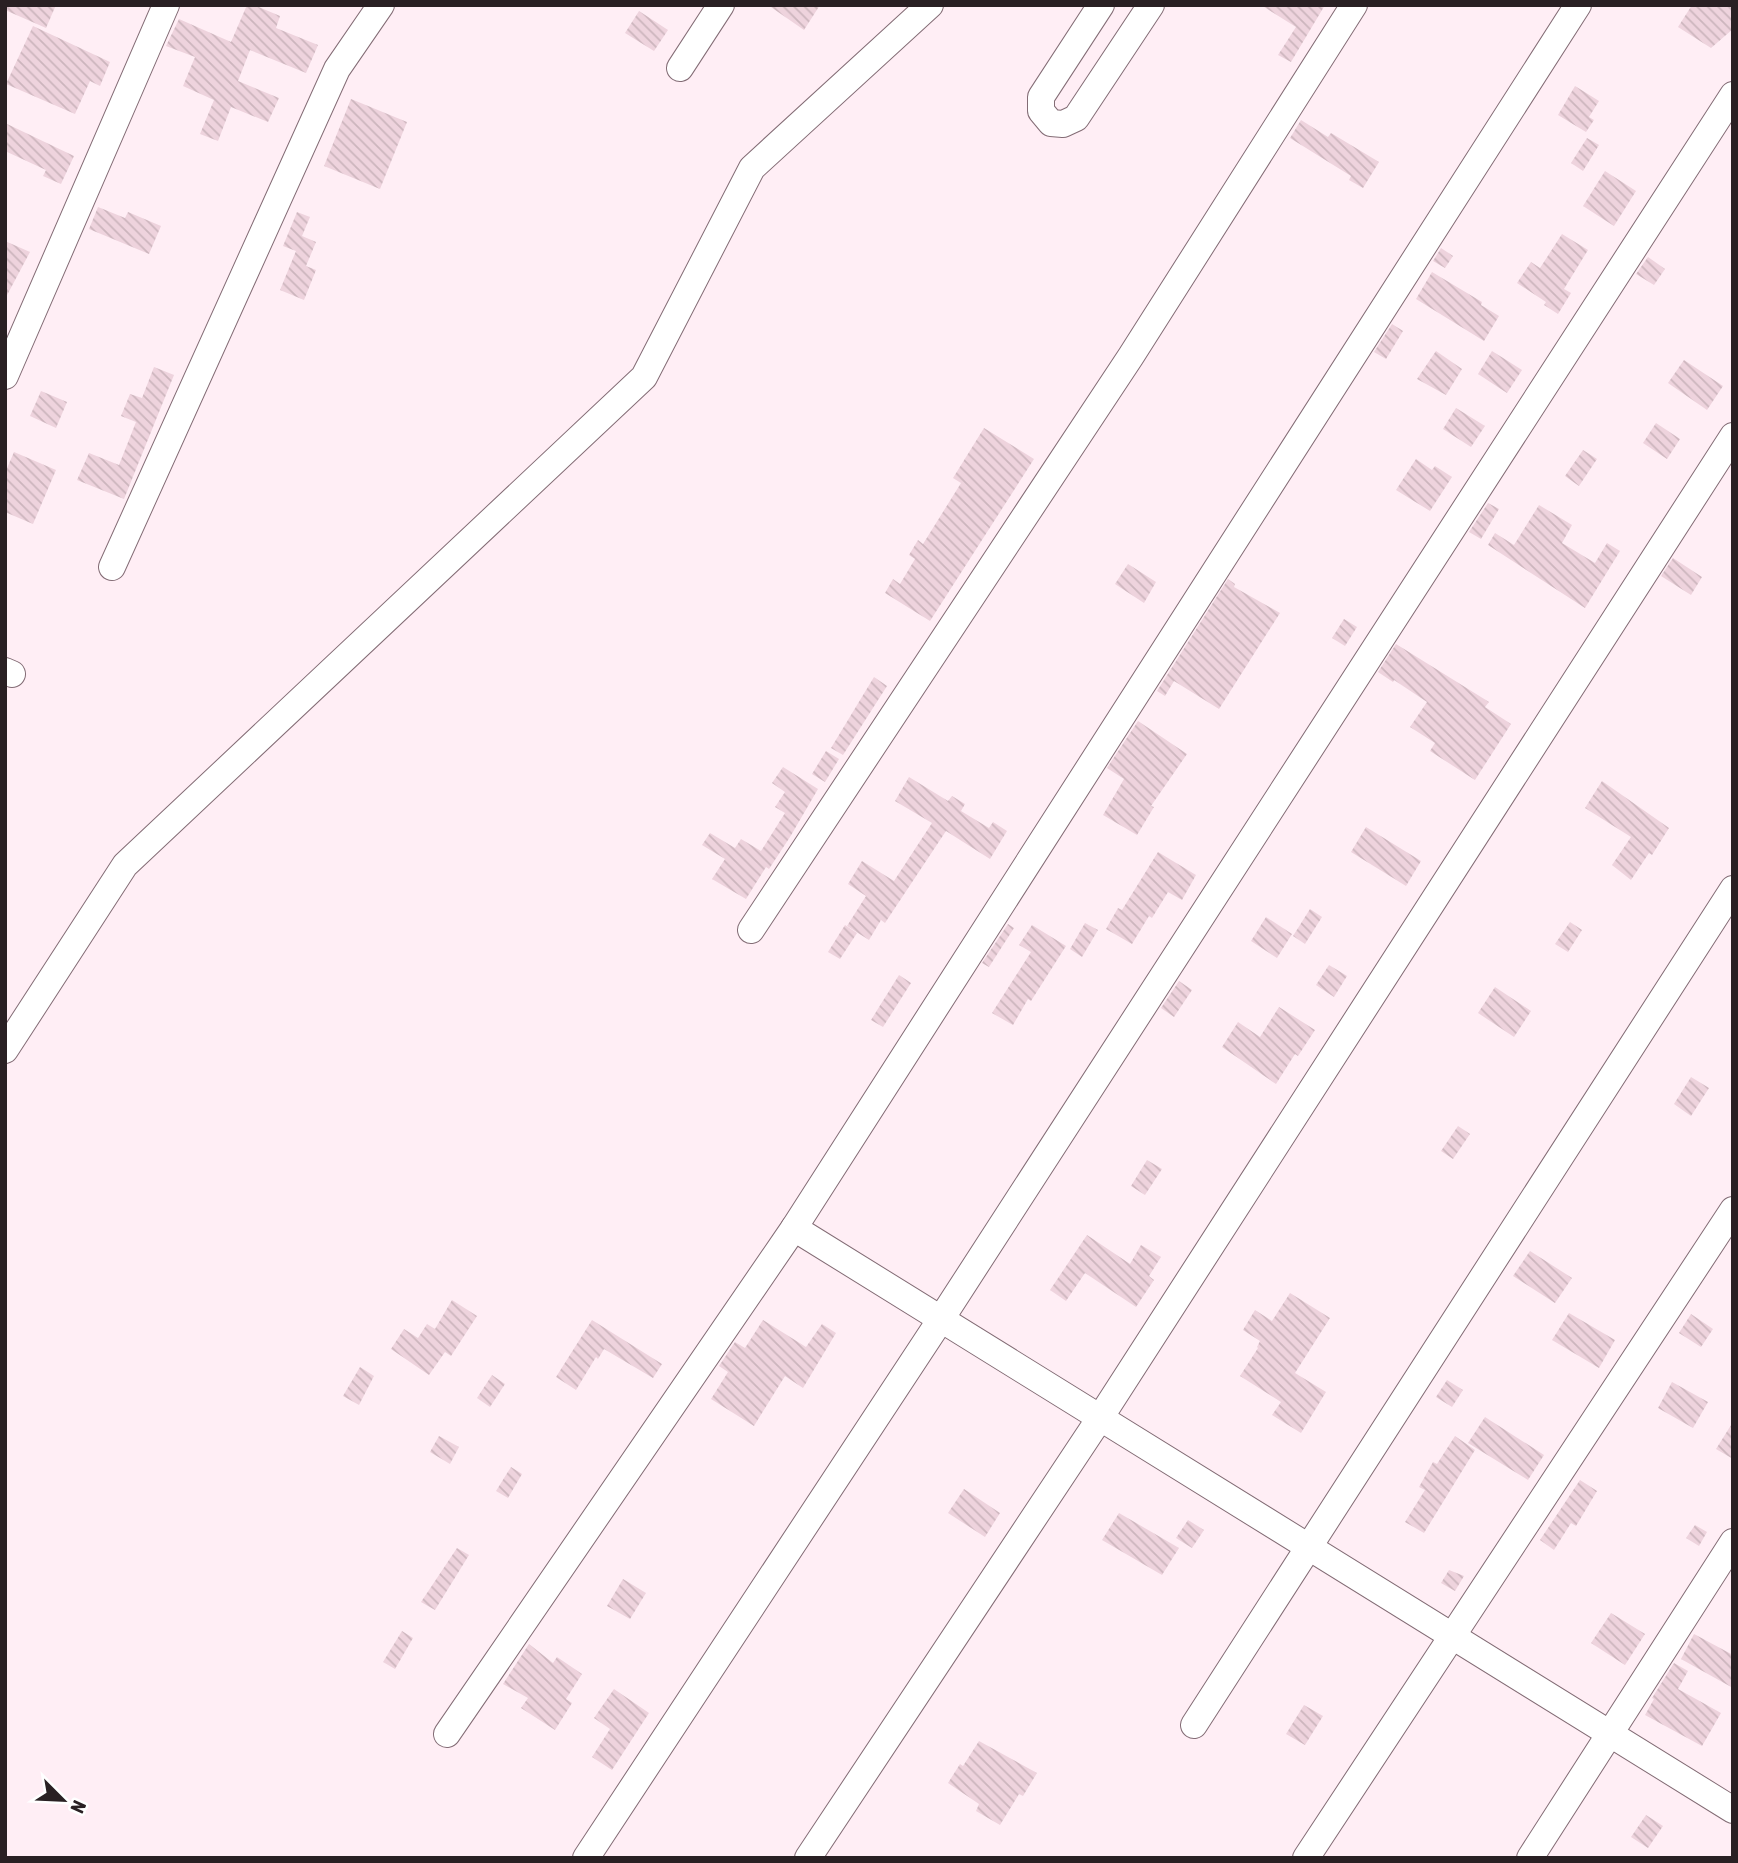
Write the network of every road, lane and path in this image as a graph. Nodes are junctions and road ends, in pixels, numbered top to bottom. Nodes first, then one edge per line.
1 (166, 5) edge
2 (381, 5) edge
3 (721, 5) edge
4 (930, 5) edge
5 (1101, 5) edge
6 (1151, 5) edge
7 (1354, 5) edge
8 (1578, 5) edge
9 (680, 68) dead end
10 (1733, 96) edge
11 (5, 376) edge
12 (1730, 445) edge
13 (112, 567) dead end
14 (1733, 889) edge
15 (751, 930) dead end
16 (5, 1050) edge
17 (1733, 1210) edge
18 (794, 1228) junction
19 (941, 1319) junction
20 (1100, 1418) junction
21 (1733, 1542) edge
22 (1308, 1547) junction
23 (1452, 1636) junction
24 (1194, 1725) dead end
25 (447, 1734) dead end
26 (1610, 1734) junction
27 (1733, 1810) edge
28 (586, 1858) edge
29 (808, 1858) edge
30 (1306, 1858) edge
31 (1530, 1858) edge

1 - 11 street
2 - 13 street
3 - 9 street
4 - 16 street
5 - 6 street
7 - 15 street
8 - 18 street
10 - 19 street
12 - 20 street
14 - 22 street
17 - 23 street
18 - 19 street
18 - 25 street
19 - 20 street
19 - 28 street
20 - 22 street
20 - 29 street
21 - 26 street
22 - 23 street
22 - 24 street
23 - 26 street
23 - 30 street
26 - 27 street
26 - 31 street

